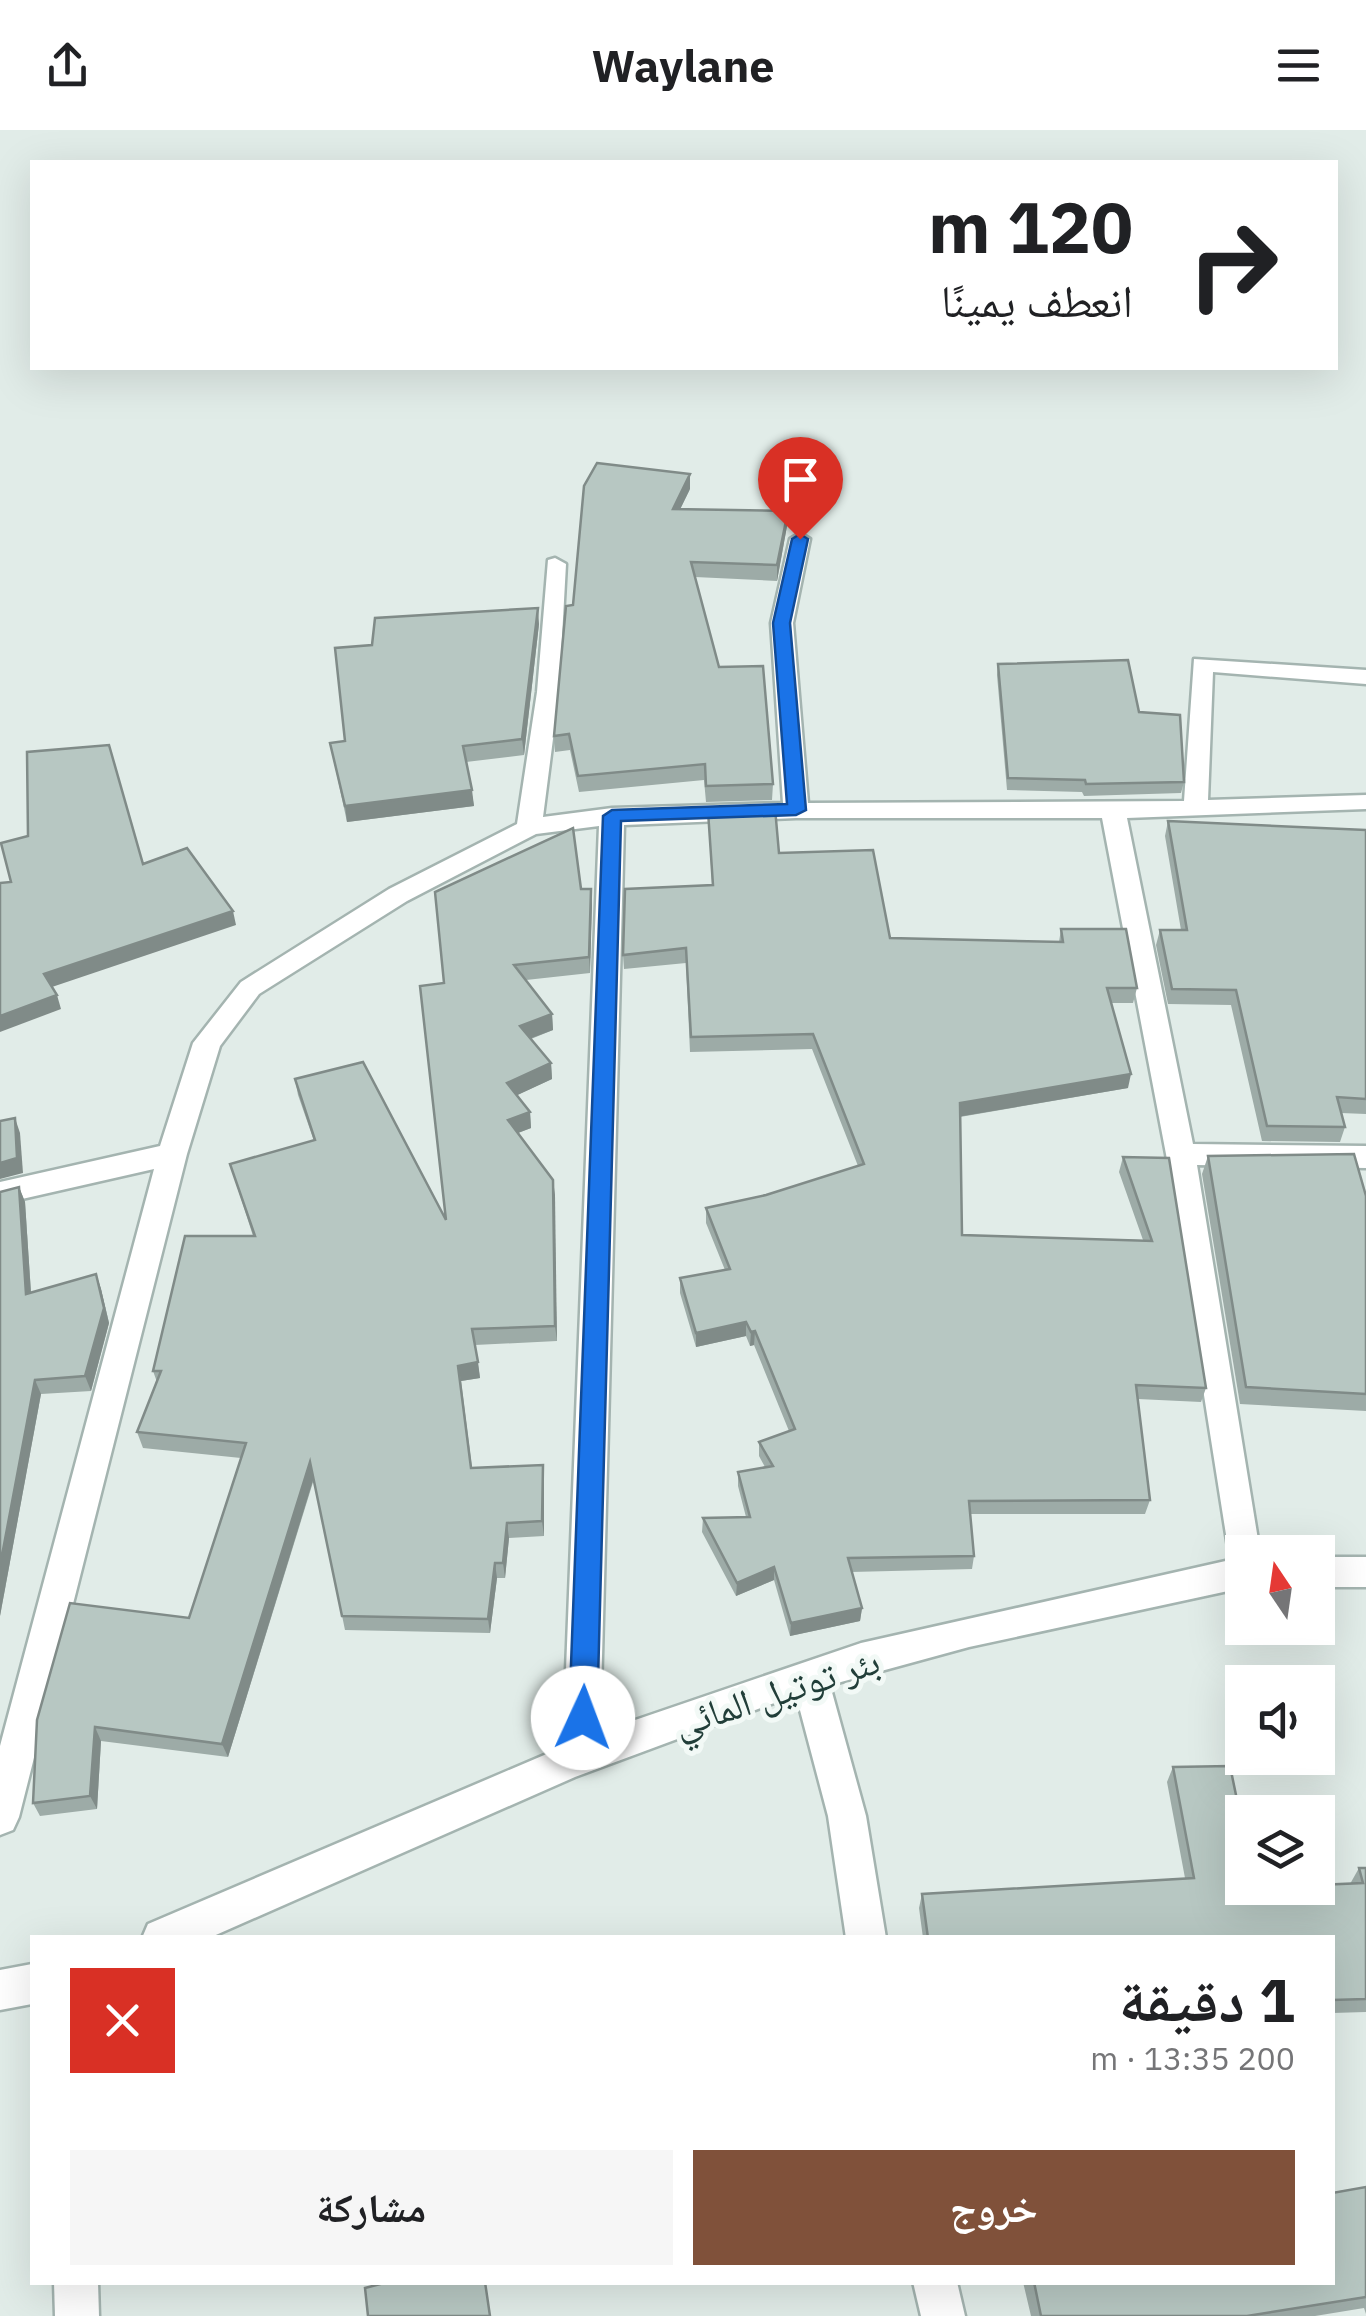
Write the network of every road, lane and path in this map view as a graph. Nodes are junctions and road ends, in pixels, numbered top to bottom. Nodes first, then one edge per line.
1 (800, 539) dead end
2 (554, 564) dead end
3 (1356, 677) edge
4 (1366, 698) edge
5 (1366, 802) edge
6 (1196, 805) junction
7 (796, 810) junction
8 (1114, 810) junction
9 (612, 816) junction
10 (528, 828) junction
11 (172, 1154) junction
12 (1181, 1154) junction
13 (1366, 1158) edge
14 (0, 1192) edge
15 (1239, 1535) edge
16 (1335, 1572) edge
17 (1366, 1572) edge
18 (1225, 1577) edge
19 (808, 1675) junction
20 (581, 1757) junction
21 (0, 1817) edge
22 (169, 1935) edge
23 (866, 1935) edge
24 (30, 1984) edge
25 (0, 1990) edge
26 (76, 2285) edge
27 (936, 2285) edge
28 (77, 2316) edge
29 (943, 2316) edge

1 - 7 street
2 - 10 street
3 - 4 street
3 - 6 street
5 - 6 street
6 - 8 street
7 - 8 street
7 - 9 street
8 - 12 street
9 - 10 street
9 - 20 street
10 - 11 street
11 - 14 street
11 - 21 street
12 - 13 street
12 - 15 street
16 - 17 street
18 - 19 street, بئر توتيل المائي
19 - 20 street, بئر توتيل المائي
19 - 23 street
20 - 22 street, بئر توتيل المائي
24 - 25 street
26 - 28 street
27 - 29 street

